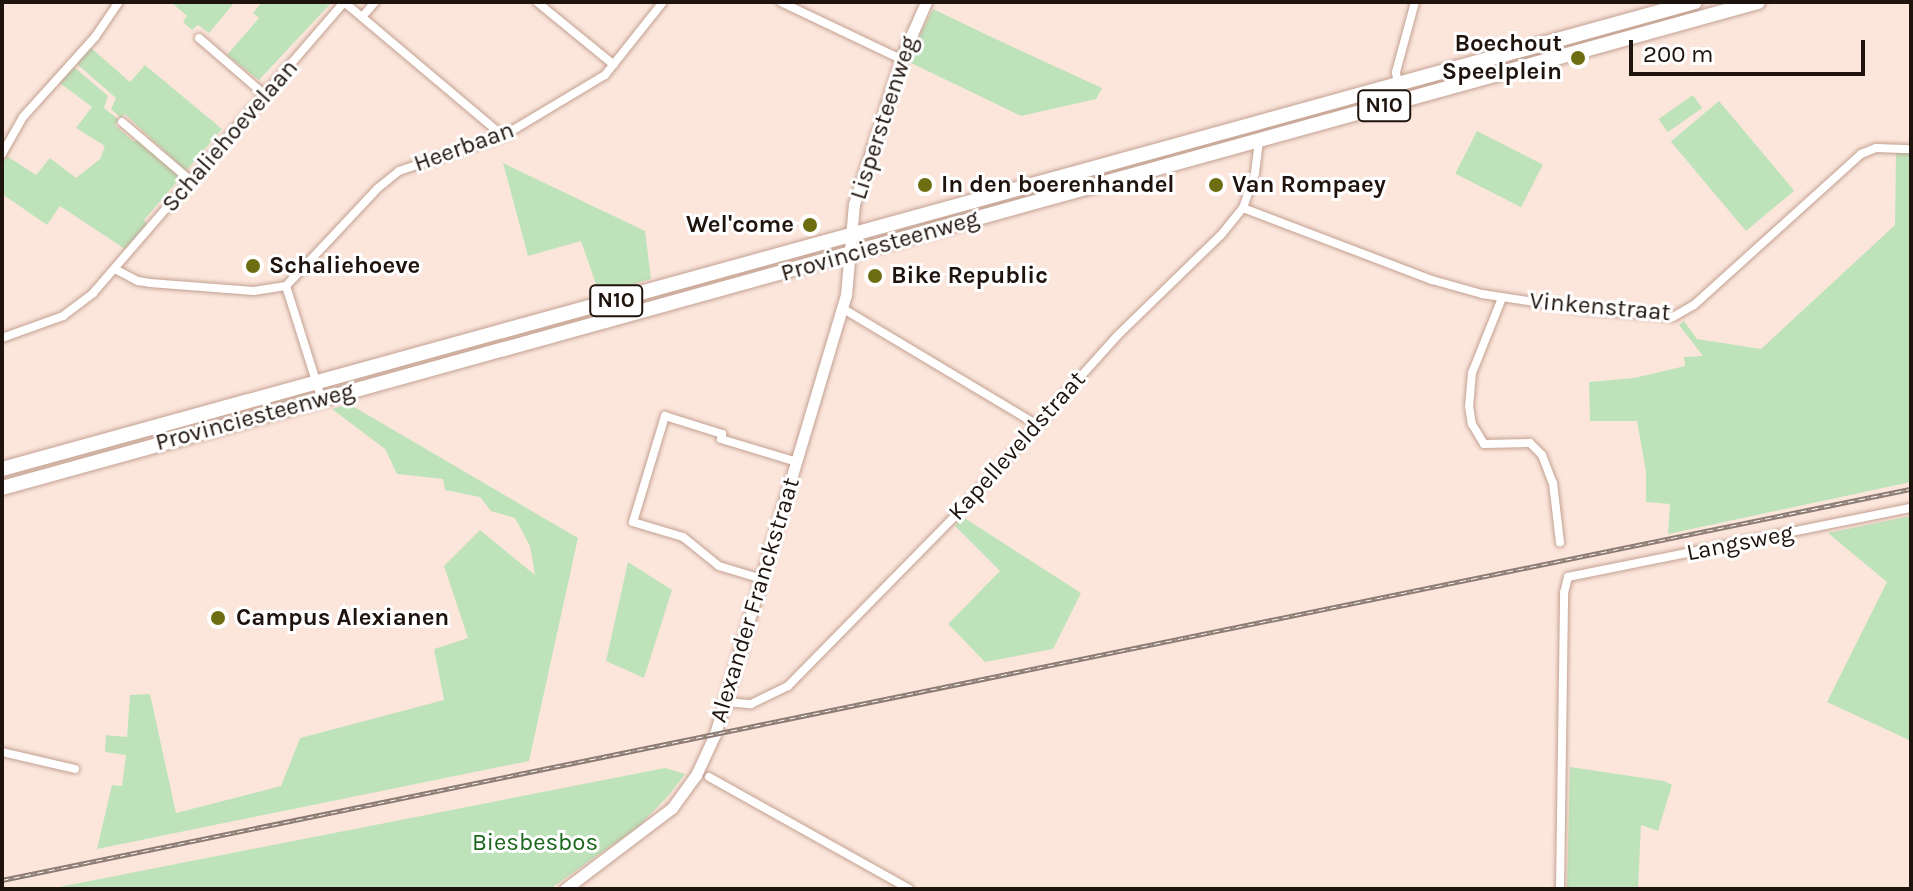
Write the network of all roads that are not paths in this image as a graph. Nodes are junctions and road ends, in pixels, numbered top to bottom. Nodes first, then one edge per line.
1 (119, 2) edge
2 (344, 2) edge
3 (375, 2) edge
4 (537, 2) edge
5 (663, 2) edge
6 (781, 2) edge
7 (926, 2) edge
8 (1415, 2) edge
9 (1695, 2) edge
10 (1758, 2) edge
11 (362, 17) junction
12 (199, 38) dead end
13 (1558, 40) junction
14 (901, 59) junction
15 (1555, 60) junction
16 (614, 65) junction
17 (1398, 86) junction
18 (265, 95) junction
19 (1281, 118) junction
20 (122, 122) dead end
21 (503, 136) junction
22 (1274, 136) junction
23 (1255, 141) junction
24 (1911, 149) edge
25 (2, 154) edge
26 (191, 181) junction
27 (1243, 208) junction
28 (851, 236) junction
29 (850, 254) junction
30 (115, 269) junction
31 (286, 286) junction
32 (1502, 298) junction
33 (842, 308) junction
34 (2, 338) edge
35 (315, 382) junction
36 (322, 400) junction
37 (1036, 424) junction
38 (797, 462) junction
39 (2, 469) edge
40 (2, 488) edge
41 (1911, 508) edge
42 (1560, 543) dead end
43 (762, 579) junction
44 (726, 702) junction
45 (2, 752) edge
46 (75, 769) dead end
47 (709, 777) dead end
48 (565, 889) edge
49 (909, 889) edge
50 (1560, 889) edge

1 - 25 street
2 - 11 street
2 - 18 street, Schaliehoevelaan
3 - 11 street
4 - 16 street
5 - 16 street, Heerbaan
6 - 14 street
7 - 14 street, Lispersteenweg
8 - 17 street
9 - 13 main road, Provinciesteenweg / N10
10 - 15 main road, Provinciesteenweg / N10
11 - 21 street
12 - 18 street
13 - 15 main road
13 - 17 main road, Provinciesteenweg / N10
14 - 28 street, Lispersteenweg
15 - 22 main road, Provinciesteenweg / N10
16 - 21 street, Heerbaan
17 - 19 main road, Provinciesteenweg / N10
18 - 26 street, Schaliehoevelaan
19 - 22 main road
19 - 28 main road, Provinciesteenweg / N10
20 - 26 street
21 - 31 street, Heerbaan
22 - 23 main road, Provinciesteenweg / N10
23 - 27 street, Kapelleveldstraat
23 - 29 main road, Provinciesteenweg / N10
24 - 32 street, Vinkenstraat
26 - 30 street, Schaliehoevelaan
27 - 32 street, Vinkenstraat
27 - 37 street, Kapelleveldstraat
28 - 29 street, Lispersteenweg
28 - 35 main road, Provinciesteenweg / N10
29 - 33 street, Alexander Franckstraat
29 - 36 main road, Provinciesteenweg / N10
30 - 31 street
30 - 34 street
31 - 35 street
32 - 42 street
33 - 37 street
33 - 38 street, Alexander Franckstraat
35 - 36 street
35 - 39 main road, Provinciesteenweg / N10
36 - 40 main road, Provinciesteenweg / N10
37 - 44 street, Kapelleveldstraat
38 - 43 street, Alexander Franckstraat
38 - 43 street
41 - 50 street, Langsweg
43 - 44 street, Alexander Franckstraat
44 - 48 street, Alexander Franckstraat
45 - 46 street
47 - 49 street

